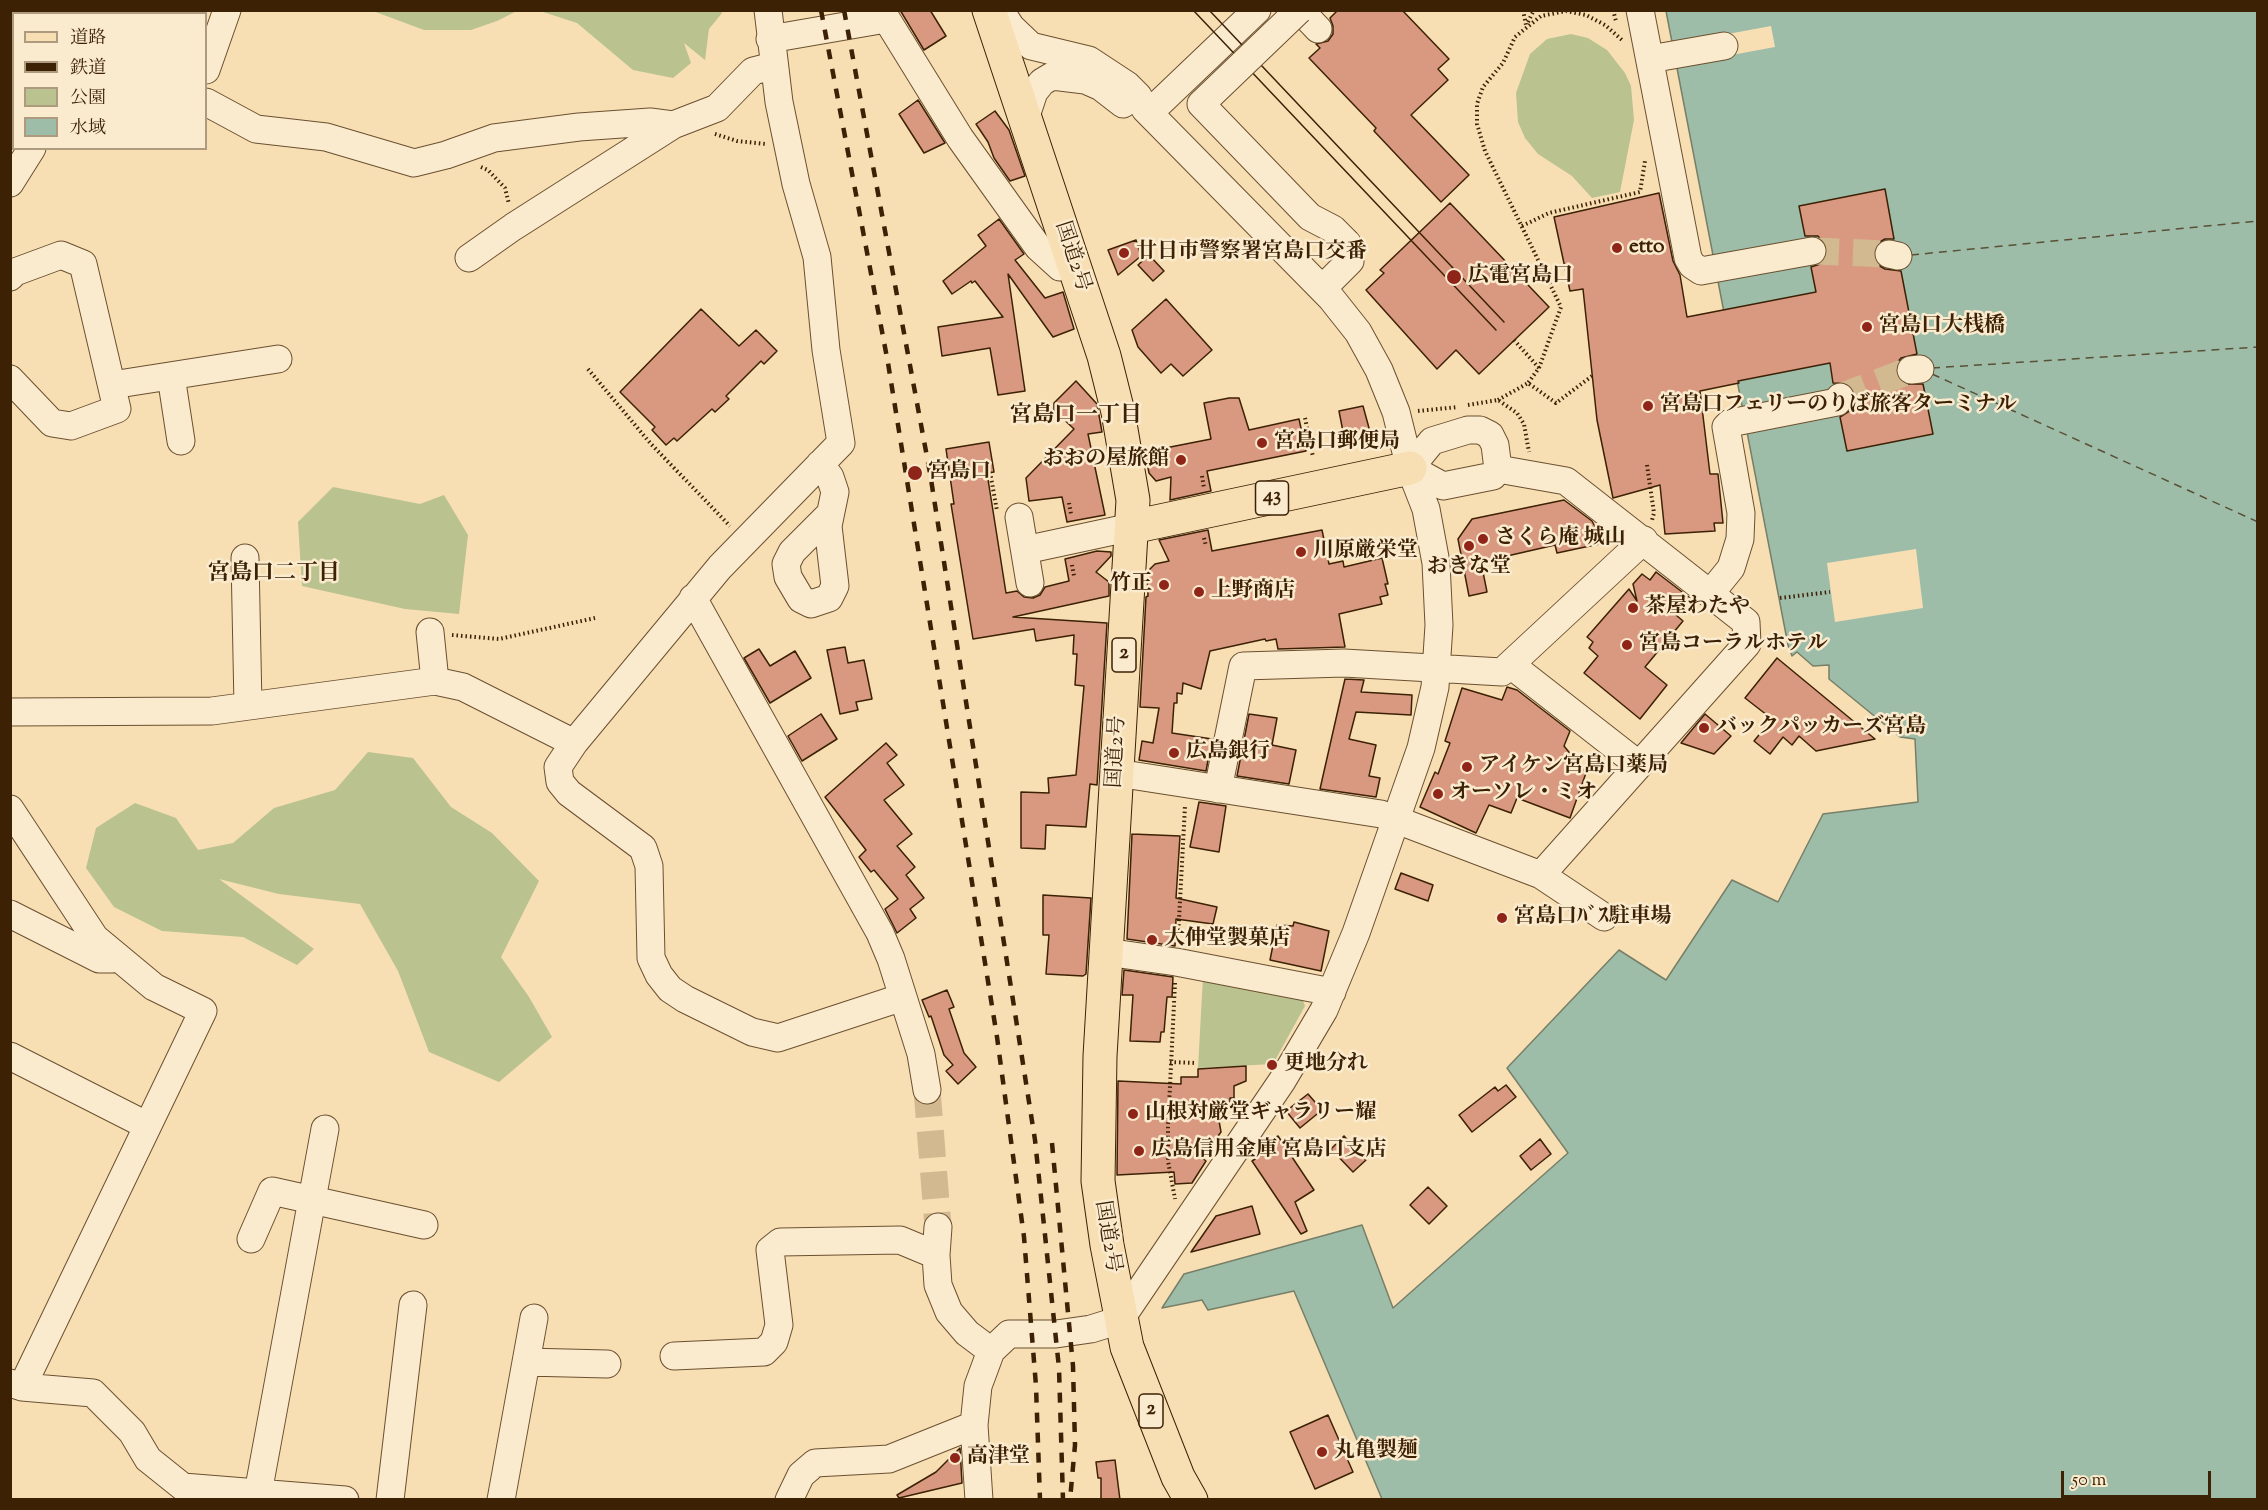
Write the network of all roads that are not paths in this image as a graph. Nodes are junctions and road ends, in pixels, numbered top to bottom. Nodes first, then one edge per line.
1 (227, 10) edge
2 (768, 10) edge
3 (989, 10) edge
4 (1000, 10) edge
5 (1257, 10) edge
6 (1640, 10) edge
7 (883, 15) edge
8 (1306, 17) edge
9 (770, 39) junction
10 (1724, 46) dead end
11 (1650, 54) junction
12 (773, 66) junction
13 (207, 67) edge
14 (207, 103) edge
15 (1147, 111) junction
16 (1025, 119) junction
17 (674, 125) junction
18 (31, 150) edge
19 (10, 183) edge
20 (1810, 251) tunnel mouth
21 (469, 258) dead end
22 (1074, 266) junction
23 (12, 272) edge
24 (1322, 289) junction
25 (278, 359) dead end
26 (171, 376) junction
27 (10, 379) edge
28 (112, 385) junction
29 (1838, 399) tunnel mouth
30 (181, 441) dead end
31 (820, 464) junction
32 (1410, 468) junction
33 (1498, 469) junction
34 (1008, 519) road end
35 (1132, 527) junction
36 (1644, 540) junction
37 (818, 542) dead end
38 (1025, 550) junction
39 (245, 558) dead end
40 (1030, 583) dead end
41 (1710, 594) junction
42 (693, 598) junction
43 (430, 632) road end
44 (1511, 666) junction
45 (1437, 668) junction
46 (435, 681) junction
47 (248, 706) junction
48 (10, 712) edge
49 (574, 742) junction
50 (1639, 765) junction
51 (1117, 773) junction
52 (1218, 789) junction
53 (10, 809) edge
54 (1396, 820) junction
55 (1541, 875) junction
56 (10, 914) edge
57 (1604, 917) dead end
58 (1106, 952) junction
59 (120, 959) junction
60 (1332, 992) junction
61 (903, 997) junction
62 (10, 1056) edge
63 (927, 1090) tunnel mouth
64 (146, 1125) junction
65 (325, 1129) dead end
66 (312, 1200) junction
67 (424, 1225) dead end
68 (938, 1227) tunnel mouth
69 (251, 1239) dead end
70 (936, 1255) junction
71 (413, 1305) dead end
72 (534, 1318) dead end
73 (1120, 1320) junction
74 (991, 1352) junction
75 (675, 1356) dead end
76 (526, 1362) junction
77 (607, 1364) dead end
78 (16, 1385) edge
79 (974, 1425) junction
80 (187, 1493) edge
81 (258, 1493) junction
82 (345, 1500) edge
83 (390, 1500) edge
84 (501, 1500) edge
85 (789, 1500) edge
86 (979, 1500) edge
87 (1191, 1500) edge

1 - 13 street
2 - 9 street
3 - 16 main road, 国道2号 / 2
4 - 15 street
5 - 15 street
6 - 11 street
7 - 9 street
7 - 22 street
8 - 24 street, bridge
9 - 12 street
10 - 11 street
11 - 20 street
12 - 17 street
12 - 31 street
14 - 17 street
15 - 16 street
15 - 24 street
16 - 22 main road, 国道2号 / 2
17 - 21 street
18 - 19 street
22 - 35 main road, 国道2号 / 2
23 - 28 street
24 - 32 street
25 - 26 street
26 - 28 street
26 - 30 street
27 - 28 street
29 - 41 street
31 - 37 street
31 - 42 street
32 - 33 street
32 - 33 street
32 - 35 main road, 43
32 - 45 street
33 - 36 street
34 - 38 street
35 - 38 street
35 - 51 main road, 国道2号 / 2
36 - 41 street
36 - 44 street
38 - 40 street
39 - 47 street
41 - 50 street
42 - 49 street
42 - 61 street
43 - 46 street
44 - 45 street
44 - 50 street
45 - 52 street
45 - 54 street
46 - 47 street
46 - 49 street
47 - 48 street
49 - 61 street
50 - 55 street
51 - 52 street
51 - 58 main road, 国道2号 / 2
52 - 54 street
53 - 59 street
54 - 55 street
54 - 60 street
55 - 57 street
56 - 59 street
58 - 60 street
58 - 73 main road, 国道2号 / 2
59 - 64 street
60 - 73 street
61 - 63 street
62 - 64 street
64 - 78 street
65 - 66 street
66 - 67 street
66 - 69 street
66 - 81 street
68 - 70 street
70 - 74 street
70 - 75 street
71 - 83 street
72 - 76 street
73 - 74 street
73 - 87 main road, 国道2号 / 2
74 - 79 street
76 - 77 street
76 - 84 street
78 - 80 street
79 - 85 street
79 - 86 street
80 - 81 street
81 - 82 street

